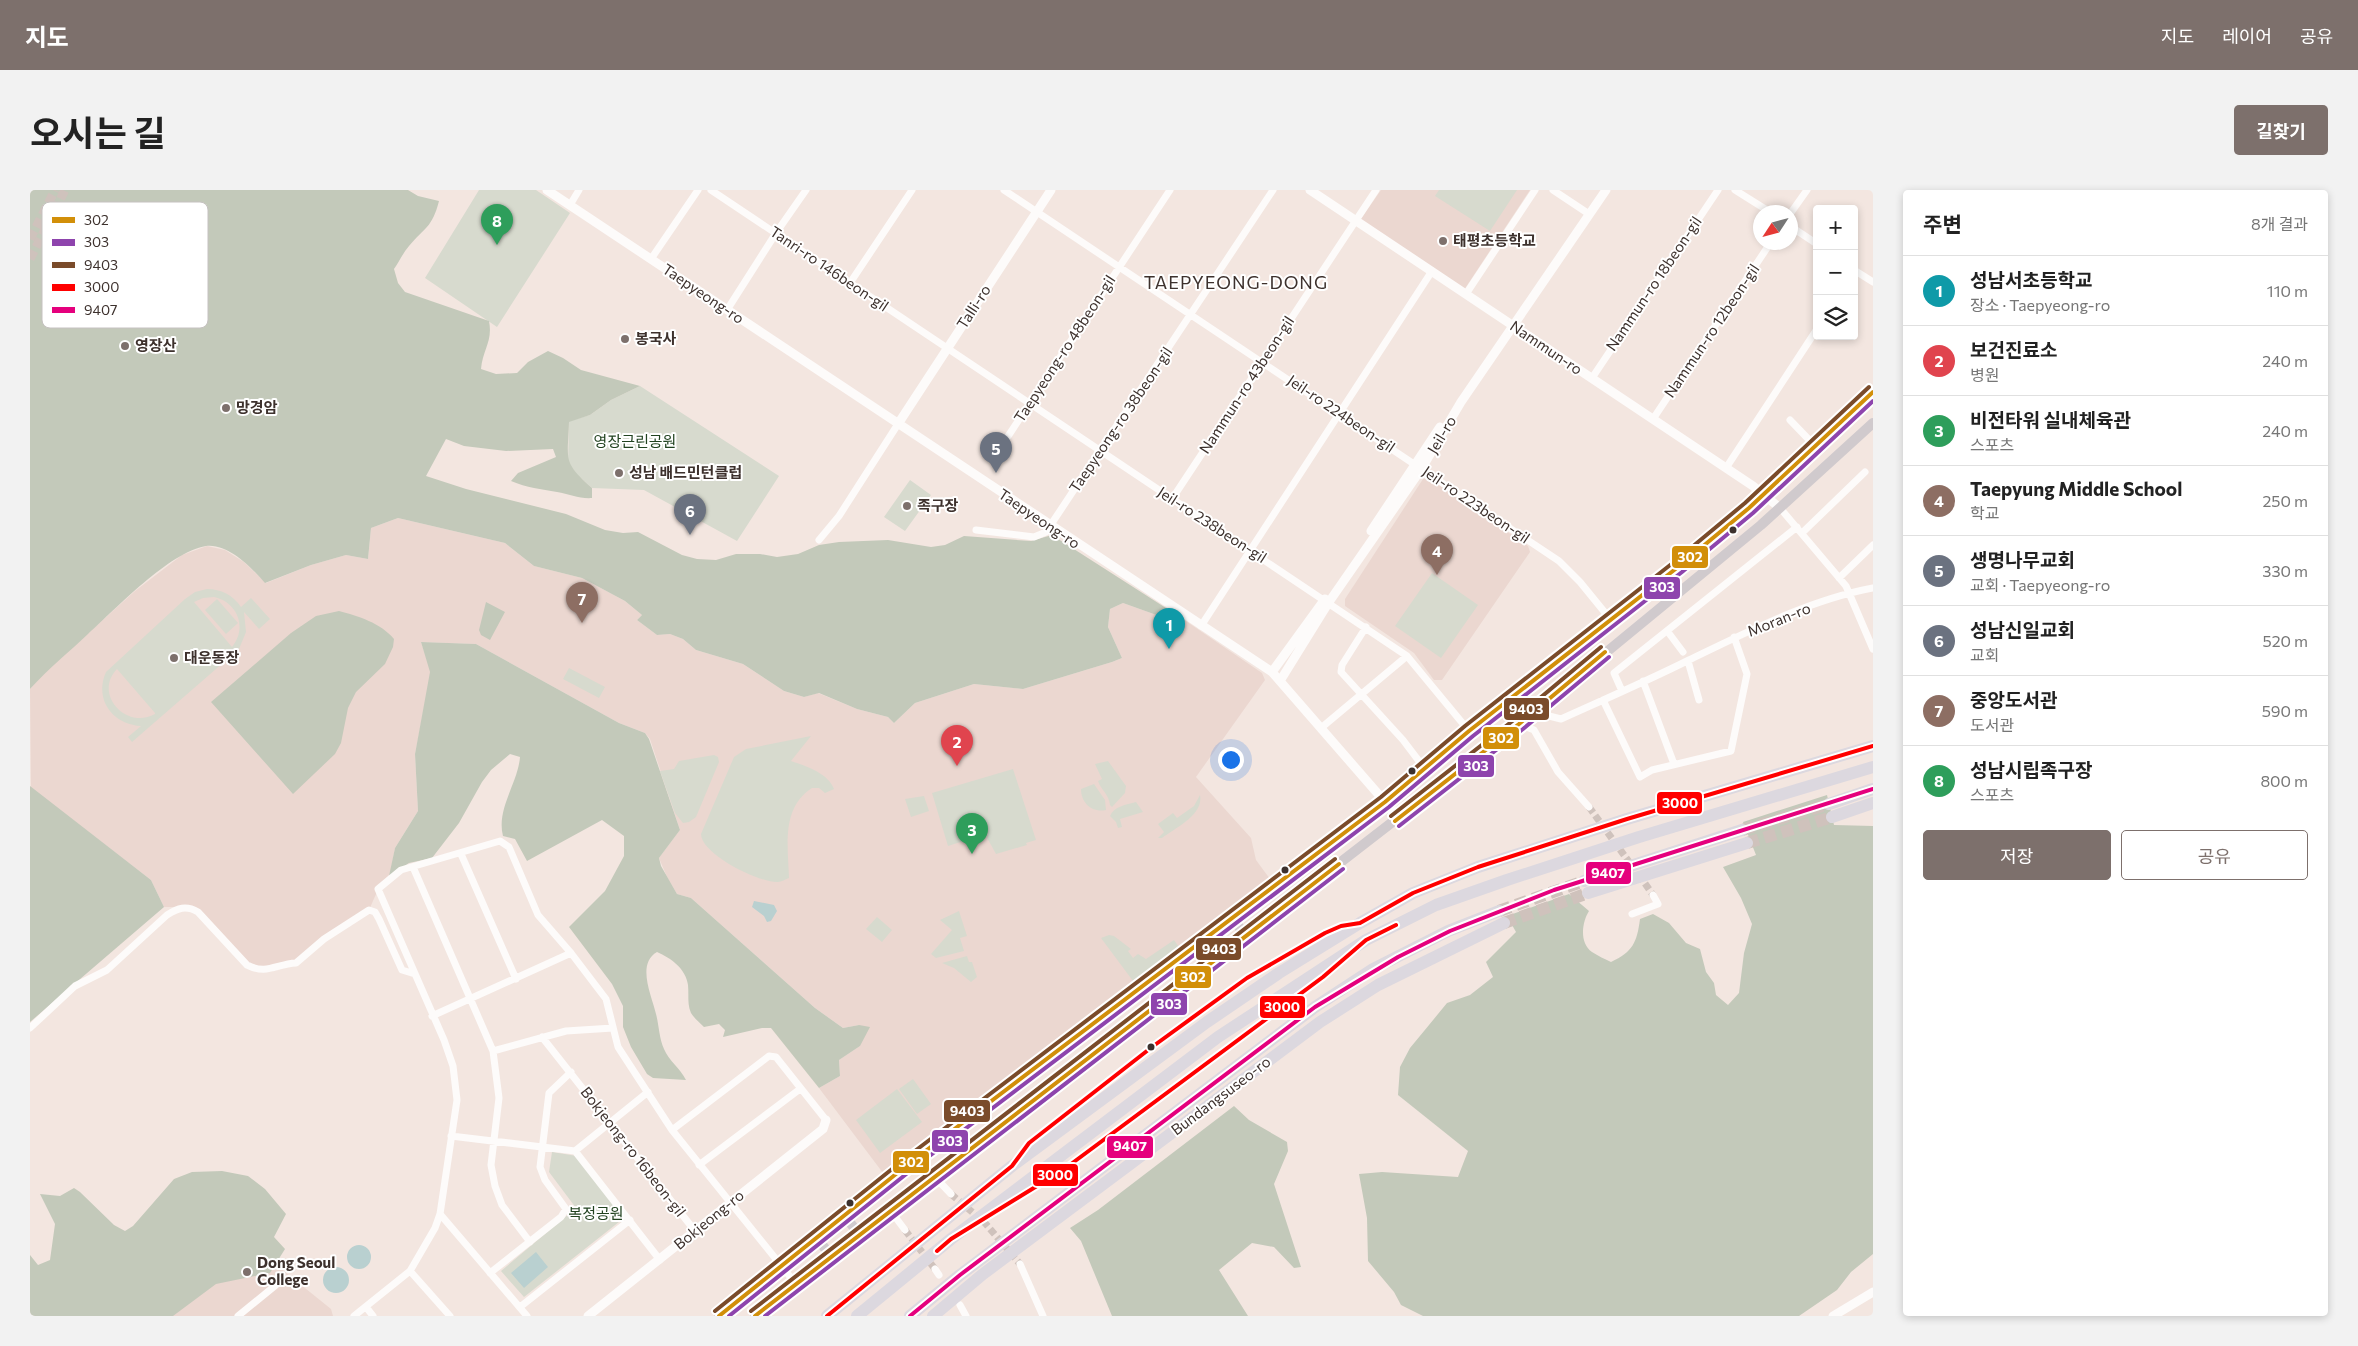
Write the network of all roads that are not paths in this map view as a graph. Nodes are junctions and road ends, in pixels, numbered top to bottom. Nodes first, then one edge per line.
1 (547, 190) edge
2 (579, 190) edge
3 (698, 190) edge
4 (711, 190) edge
5 (806, 190) edge
6 (912, 190) edge
7 (1004, 190) edge
8 (1051, 190) edge
9 (1170, 190) edge
10 (1274, 190) edge
11 (1310, 190) edge
12 (1376, 190) edge
13 (1535, 190) edge
14 (1553, 190) edge
15 (1601, 190) edge
16 (1606, 190) edge
17 (1718, 190) edge
18 (1736, 190) edge
19 (1806, 190) edge
20 (570, 205) junction
21 (1759, 205) edge
22 (1796, 205) edge
23 (1037, 212) junction
24 (1586, 212) junction
25 (1355, 220) junction
26 (1798, 231) edge
27 (776, 233) junction
28 (1813, 241) edge
29 (1766, 250) edge
30 (651, 259) junction
31 (1120, 267) junction
32 (1432, 271) junction
33 (1858, 273) edge
34 (1873, 282) edge
35 (850, 283) junction
36 (1466, 294) junction
37 (727, 310) junction
38 (1191, 315) junction
39 (1512, 325) junction
40 (1813, 335) edge
41 (947, 348) junction
42 (1262, 362) junction
43 (1592, 378) junction
44 (1873, 392) edge
45 (1029, 404) junction
46 (1340, 414) junction
47 (1653, 419) junction
48 (1790, 420) dead end
49 (1873, 423) edge
50 (898, 424) junction
51 (1816, 446) junction
52 (1100, 452) junction
53 (994, 456) dead end
54 (1419, 466) junction
55 (1726, 468) junction
56 (1865, 472) dead end
57 (1765, 494) junction
58 (1172, 499) junction
59 (1780, 508) junction
60 (1051, 527) junction
61 (976, 530) dead end
62 (1800, 530) junction
63 (819, 540) dead end
64 (1873, 545) edge
65 (1251, 551) junction
66 (1839, 578) junction
67 (1873, 588) edge
68 (1848, 593) junction
69 (1327, 601) junction
70 (1612, 620) junction
71 (1201, 626) junction
72 (1366, 627) junction
73 (1668, 632) junction
74 (1734, 637) junction
75 (1873, 649) edge
76 (1683, 652) dead end
77 (1407, 656) junction
78 (1688, 661) junction
79 (1272, 672) junction
80 (1280, 681) junction
81 (1643, 681) junction
82 (1622, 691) junction
83 (1361, 694) junction
84 (1603, 700) junction
85 (1699, 700) dead end
86 (1533, 712) junction
87 (1519, 724) junction
88 (1321, 728) junction
89 (1469, 731) junction
90 (1873, 746) edge
91 (1674, 764) junction
92 (1873, 767) edge
93 (1425, 769) junction
94 (1873, 789) edge
95 (1385, 802) junction
96 (1829, 804) tunnel mouth
97 (1873, 804) edge
98 (1589, 807) tunnel mouth
99 (1832, 817) tunnel mouth
100 (1399, 818) junction
101 (1742, 830) tunnel mouth
102 (1747, 843) tunnel mouth
103 (461, 854) junction
104 (413, 867) junction
105 (1584, 881) tunnel mouth
106 (1588, 893) tunnel mouth
107 (1653, 895) dead end
108 (1499, 911) tunnel mouth
109 (1632, 914) dead end
110 (1232, 918) junction
111 (1504, 923) tunnel mouth
112 (1247, 937) junction
113 (571, 953) junction
114 (415, 974) junction
115 (516, 979) junction
116 (471, 999) junction
117 (432, 1016) junction
118 (31, 1027) edge
119 (613, 1028) junction
120 (542, 1037) junction
121 (493, 1052) junction
122 (571, 1072) junction
123 (800, 1089) junction
124 (648, 1092) junction
125 (826, 1120) joint
126 (611, 1123) junction
127 (672, 1130) junction
128 (451, 1136) junction
129 (496, 1140) junction
130 (542, 1146) junction
131 (575, 1151) junction
132 (699, 1165) junction
133 (934, 1176) junction
134 (950, 1194) tunnel mouth
135 (730, 1202) junction
136 (890, 1210) junction
137 (440, 1214) junction
138 (844, 1214) junction
139 (630, 1220) junction
140 (905, 1230) tunnel mouth
141 (695, 1231) junction
142 (859, 1234) junction
143 (816, 1237) junction
144 (530, 1242) junction
145 (832, 1256) junction
146 (660, 1260) junction
147 (1020, 1264) tunnel mouth
148 (782, 1265) junction
149 (410, 1271) junction
150 (490, 1273) junction
151 (796, 1284) junction
152 (276, 1286) dead end
153 (1873, 1292) edge
154 (960, 1305) dead end
155 (366, 1307) junction
156 (520, 1307) junction
157 (238, 1316) edge
158 (354, 1316) edge
159 (373, 1316) edge
160 (450, 1316) edge
161 (528, 1316) edge
162 (588, 1316) edge
163 (719, 1316) edge
164 (755, 1316) edge
165 (827, 1316) edge
166 (857, 1316) edge
167 (910, 1316) edge
168 (933, 1316) edge
169 (966, 1316) edge
170 (1043, 1316) edge
171 (1833, 1316) edge

1 - 20 main road, Taepyeong-ro
2 - 20 street
3 - 30 street
4 - 27 street, Tanri-ro 146beon-gil
5 - 27 street
6 - 35 street
7 - 23 street, Jeil-ro 224beon-gil
8 - 23 main road, Talli-ro
9 - 31 street, Taepyeong-ro 48beon-gil
10 - 38 street, Taepyeong-ro 38beon-gil
11 - 25 main road, Nammun-ro
12 - 25 street, Nammun-ro 43beon-gil
13 - 36 street
14 - 24 street
15 - 24 main road, Jeil-ro
16 - 39 main road, Jeil-ro
17 - 43 street, Nammun-ro 18beon-gil
18 - 21 street
19 - 22 street
20 - 30 main road, Taepyeong-ro
23 - 31 street, Jeil-ro 224beon-gil
23 - 41 main road, Talli-ro
24 - 39 main road, Jeil-ro
25 - 32 main road, Nammun-ro
25 - 42 street, Nammun-ro 43beon-gil
26 - 28 street
27 - 35 street, Tanri-ro 146beon-gil
27 - 37 street
29 - 47 street, Nammun-ro 12beon-gil
30 - 37 main road, Taepyeong-ro
31 - 38 street, Jeil-ro 224beon-gil
31 - 45 street, Taepyeong-ro 48beon-gil
32 - 36 main road, Nammun-ro
32 - 46 street
33 - 34 street
35 - 41 street, Tanri-ro 146beon-gil
36 - 39 main road, Nammun-ro
37 - 50 main road, Taepyeong-ro
38 - 42 street, Jeil-ro 224beon-gil
38 - 52 street, Taepyeong-ro 38beon-gil
39 - 43 main road, Nammun-ro
39 - 54 main road, Jeil-ro
40 - 55 street
41 - 45 street, Tanri-ro 146beon-gil
41 - 50 main road, Talli-ro
42 - 46 street, Jeil-ro 224beon-gil
42 - 58 street, Nammun-ro 43beon-gil
43 - 47 main road, Nammun-ro
44 - 51 main road
45 - 52 street, Jeil-ro 238beon-gil
45 - 53 street, Taepyeong-ro 48beon-gil
46 - 54 street, Jeil-ro 224beon-gil
46 - 65 street
47 - 55 main road, Nammun-ro
48 - 51 street
49 - 59 main road
50 - 60 main road, Taepyeong-ro
50 - 63 street
51 - 57 main road
52 - 58 street, Jeil-ro 238beon-gil
52 - 60 street, Taepyeong-ro 38beon-gil
54 - 69 main road, Jeil-ro
54 - 70 street, Jeil-ro 223beon-gil
55 - 57 main road, Nammun-ro
56 - 62 street
57 - 59 main road, Nammun-ro
57 - 70 main road
58 - 65 street, Jeil-ro 238beon-gil
59 - 62 street
59 - 86 main road
60 - 61 street
60 - 71 main road, Taepyeong-ro
62 - 66 street
62 - 73 street
64 - 66 street
65 - 69 street, Jeil-ro 238beon-gil
65 - 71 street
66 - 68 street
67 - 68 street, Moran-ro
68 - 74 street, Moran-ro
68 - 75 street
69 - 72 street, Jeil-ro 238beon-gil
69 - 79 main road, Jeil-ro
69 - 80 main road, Jeil-ro
70 - 89 main road
71 - 79 main road, Taepyeong-ro
72 - 77 street, Jeil-ro 238beon-gil
72 - 83 street
73 - 76 street
73 - 82 street
74 - 78 street, Moran-ro
74 - 91 street
77 - 83 street
77 - 89 street, Jeil-ro 238beon-gil
78 - 81 street, Moran-ro
78 - 85 street
79 - 80 main road, Taepyeong-ro
80 - 88 main road, Taepyeong-ro
81 - 82 street, Moran-ro
81 - 91 street
82 - 84 street, Moran-ro
83 - 88 street
83 - 93 street
84 - 86 street, Moran-ro
84 - 91 street
86 - 87 main road
87 - 98 street
87 - 100 main road
88 - 95 main road, Taepyeong-ro
89 - 93 main road
90 - 165 highway
92 - 166 highway
93 - 95 main road
94 - 96 highway
95 - 100 main road, Taepyeong-ro
95 - 110 main road
97 - 99 highway
100 - 112 main road
101 - 105 highway
102 - 106 highway
103 - 104 street
103 - 113 street
103 - 115 street
104 - 114 street
104 - 116 street
107 - 109 street
108 - 167 highway, Bundangsuseo-ro
110 - 112 main road
110 - 138 main road
111 - 168 highway, Bundangsuseo-ro
112 - 133 main road
113 - 115 street
113 - 119 street
114 - 117 street
114 - 118 street
115 - 116 street
116 - 117 street
116 - 121 street
117 - 128 street
119 - 120 street
119 - 124 street
120 - 121 street
120 - 122 street, Bokjeong-ro 16beon-gil
121 - 129 street
122 - 126 street, Bokjeong-ro 16beon-gil
122 - 130 street, Bokjeong-ro 16beon-gil
123 - 125 street
123 - 127 street
123 - 132 street
124 - 126 street
124 - 127 street
125 - 135 main road, Bokjeong-ro
126 - 131 street
126 - 141 street, Bokjeong-ro 16beon-gil
127 - 132 street
128 - 129 street
128 - 137 street
129 - 130 street
129 - 144 street
130 - 131 street
130 - 144 street, Bokjeong-ro 16beon-gil
131 - 139 street
132 - 135 street
133 - 134 street
133 - 136 main road
135 - 141 main road, Bokjeong-ro
135 - 148 street
136 - 140 street
136 - 142 main road
137 - 149 street
137 - 150 street
138 - 142 main road
138 - 143 main road
139 - 146 street
139 - 156 street
141 - 146 main road, Bokjeong-ro
142 - 145 main road
143 - 145 main road
143 - 148 main road
144 - 150 street
145 - 151 main road
146 - 162 main road, Bokjeong-ro
147 - 170 street
148 - 151 street
148 - 163 main road
149 - 155 street
149 - 160 street
150 - 156 street
151 - 164 main road
152 - 157 street
153 - 171 main road
154 - 169 street
155 - 158 street
155 - 159 street
156 - 161 street

